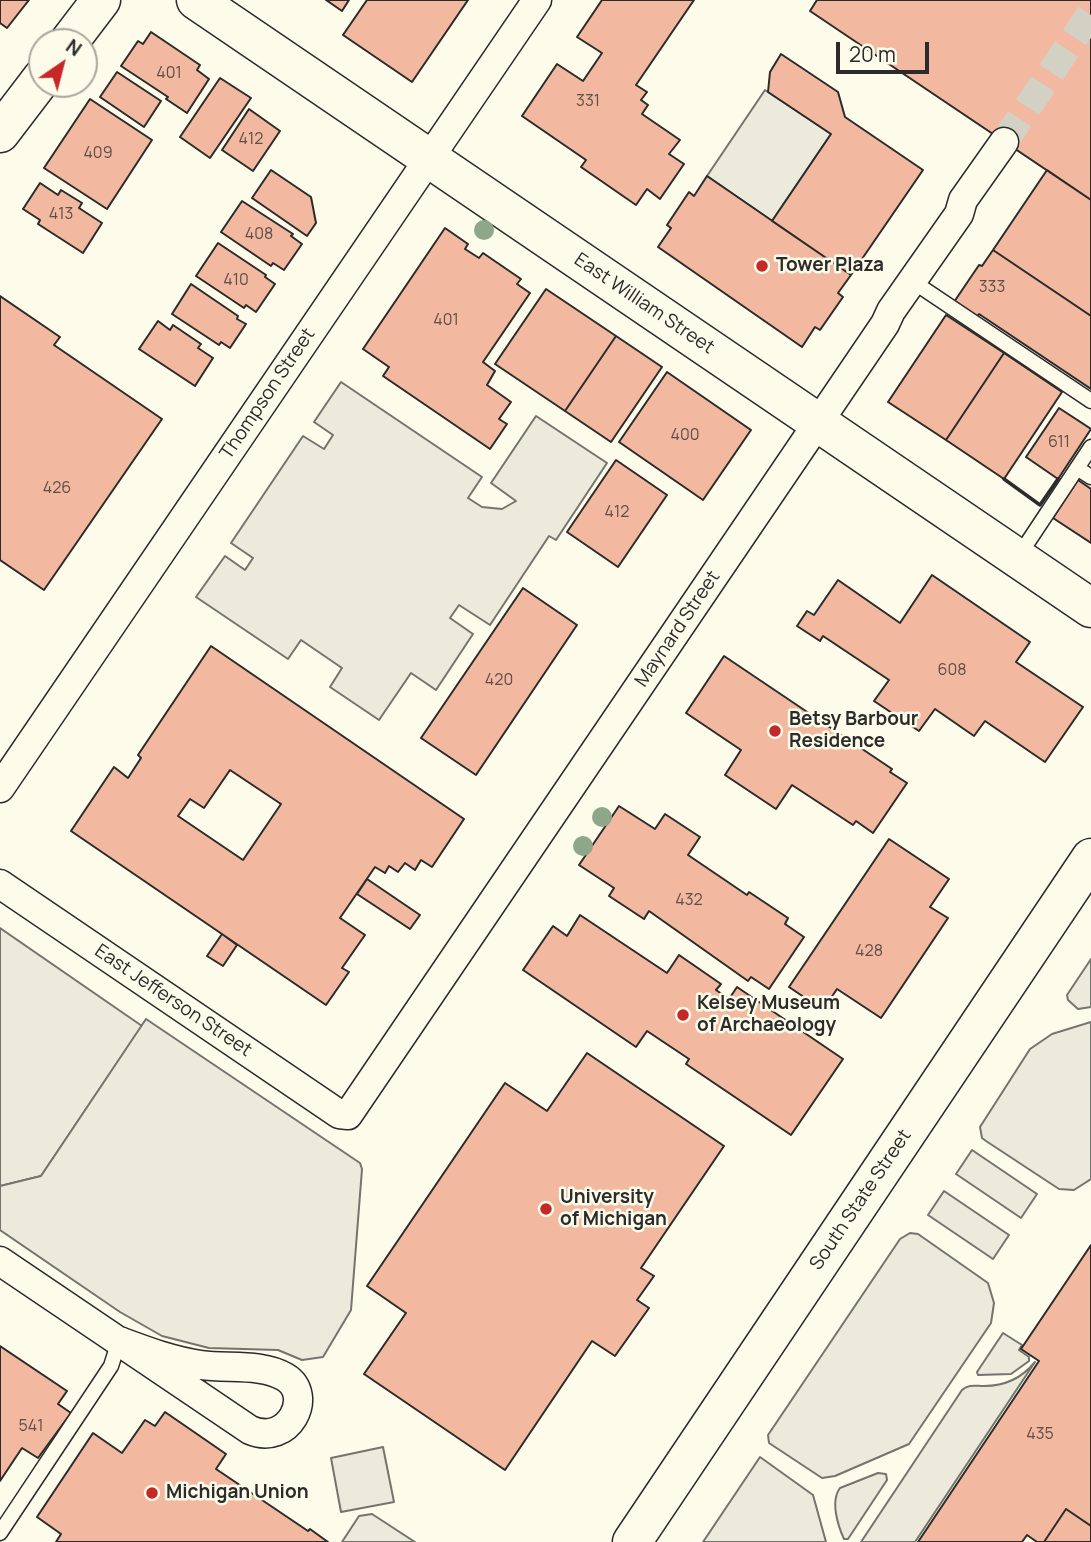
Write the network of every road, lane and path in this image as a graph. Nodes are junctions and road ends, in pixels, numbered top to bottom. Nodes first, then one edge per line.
1 (101, 0) edge
2 (196, 0) edge
3 (537, 0) edge
4 (80, 28) edge
5 (28, 96) edge
6 (0, 133) edge
7 (1004, 142) tunnel mouth
8 (430, 157) junction
9 (912, 281) junction
10 (1091, 401) edge
11 (818, 423) junction
12 (1091, 448) edge
13 (1077, 468) junction
14 (1091, 477) edge
15 (1017, 558) junction
16 (1091, 608) edge
17 (0, 788) edge
18 (1091, 858) edge
19 (0, 884) edge
20 (348, 1115) joint
21 (0, 1261) edge
22 (119, 1341) junction
23 (0, 1533) edge
24 (632, 1542) edge

1 - 4 street
2 - 8 street, East William Street
3 - 8 street, Thompson Street
5 - 6 street
7 - 9 street, Maynard Street
8 - 11 street, East William Street
8 - 17 street, Thompson Street
9 - 10 lane
9 - 11 street, Maynard Street
11 - 15 street, East William Street
11 - 20 street, Maynard Street
12 - 13 lane
13 - 14 lane
13 - 15 lane
15 - 16 street, East William Street
18 - 24 street, South State Street
19 - 20 street, East Jefferson Street
21 - 22 street
22 - 22 street
22 - 23 lane

